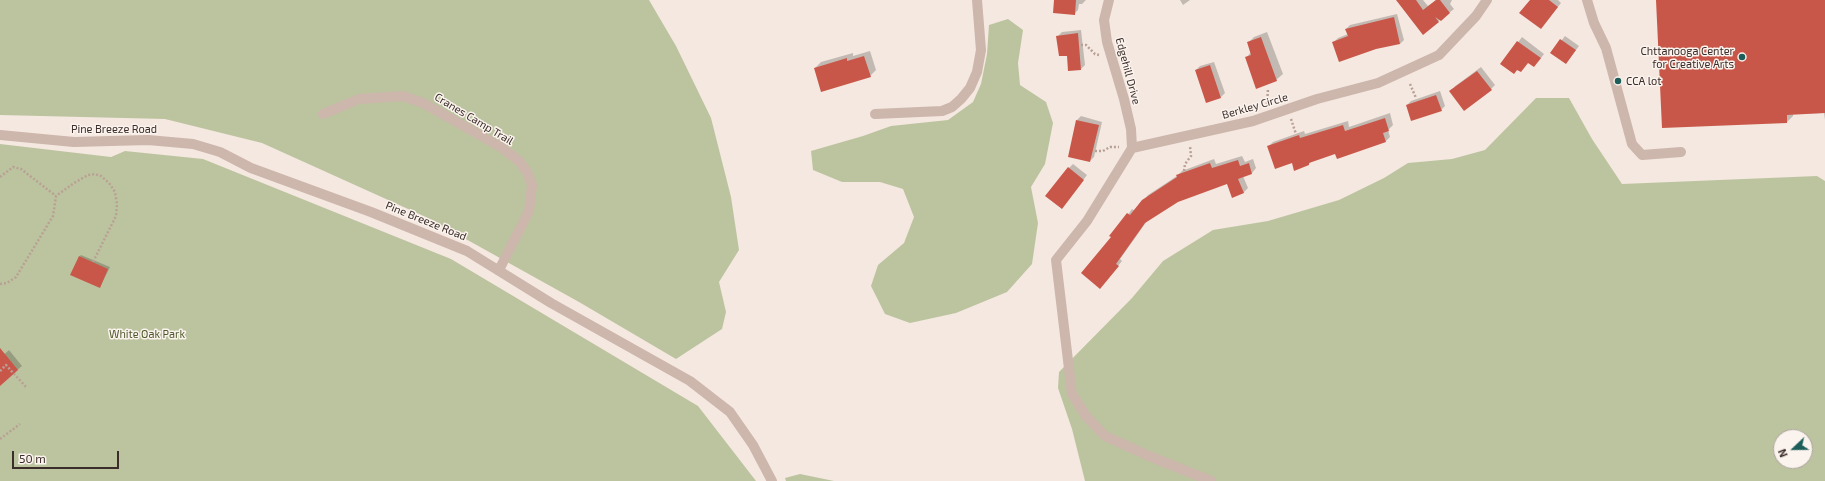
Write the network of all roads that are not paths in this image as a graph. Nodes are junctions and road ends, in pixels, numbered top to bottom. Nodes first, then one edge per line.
1 (978, 0) edge
2 (1109, 0) edge
3 (1487, 0) edge
4 (1587, 0) edge
5 (323, 114) dead end
6 (875, 114) dead end
7 (1, 136) edge
8 (1127, 148) junction
9 (1681, 152) dead end
10 (499, 270) junction
11 (772, 481) edge
12 (1211, 481) edge

1 - 6 street
2 - 8 street, Edgehill Drive
3 - 8 street, Berkley Circle
4 - 9 street
5 - 10 street, Cranes Camp Trail
7 - 10 street, Pine Breeze Road
8 - 12 street
10 - 11 street, Pine Breeze Road

